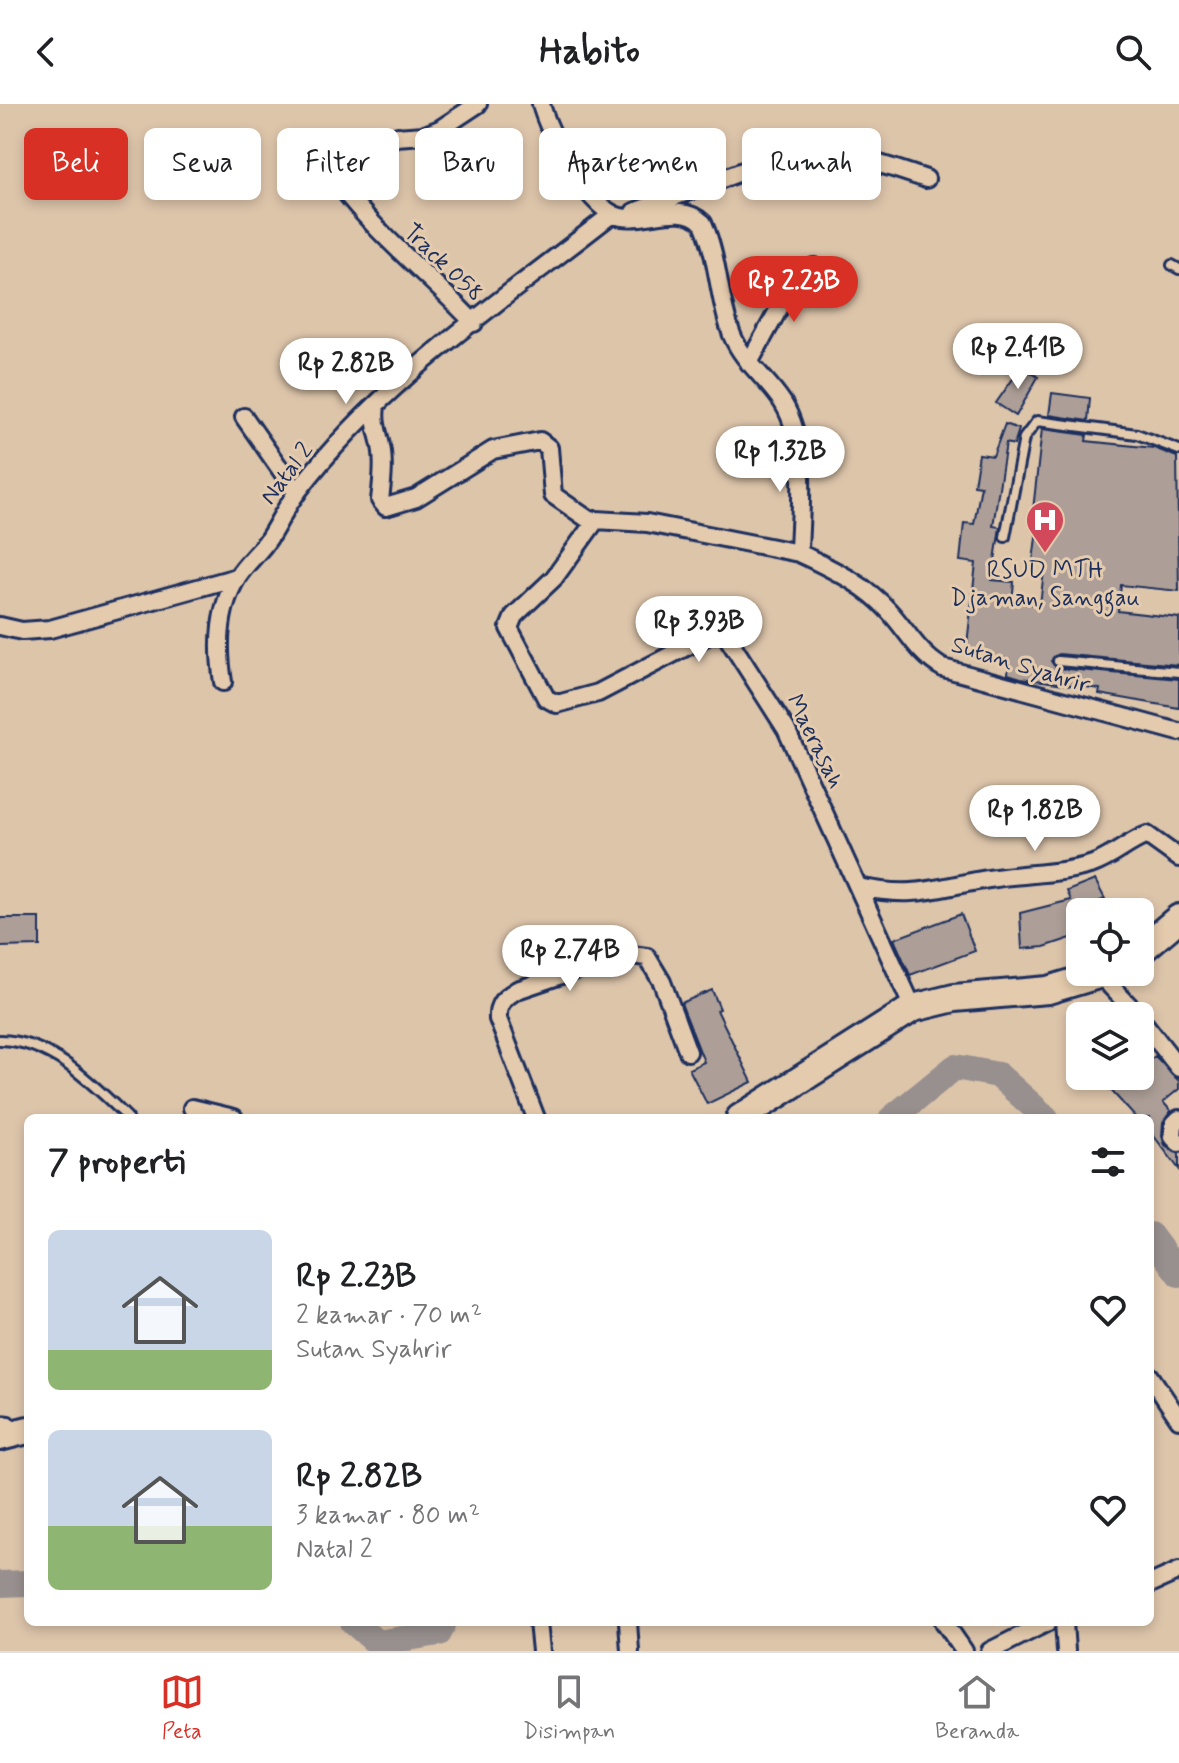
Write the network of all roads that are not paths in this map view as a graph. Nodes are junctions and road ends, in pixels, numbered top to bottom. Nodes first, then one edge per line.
1 (478, 104) edge
2 (541, 104) edge
3 (399, 136) edge
4 (926, 179) dead end
5 (352, 200) edge
6 (617, 215) junction
7 (814, 267) dead end
8 (474, 323) junction
9 (749, 363) junction
10 (376, 406) junction
11 (244, 417) dead end
12 (1179, 450) edge
13 (297, 493) junction
14 (592, 522) junction
15 (1005, 537) dead end
16 (799, 553) junction
17 (237, 577) junction
18 (0, 626) edge
19 (1058, 661) dead end
20 (1179, 672) edge
21 (223, 682) dead end
22 (1179, 732) edge
23 (1179, 858) edge
24 (858, 887) junction
25 (1179, 918) edge
26 (1154, 939) edge
27 (1066, 985) edge
28 (1114, 986) edge
29 (1127, 1002) edge
30 (913, 1008) junction
31 (1154, 1036) edge
32 (0, 1040) edge
33 (688, 1052) dead end
34 (1179, 1068) edge
35 (192, 1108) dead end
36 (124, 1114) edge
37 (217, 1114) edge
38 (534, 1114) edge
39 (746, 1114) edge
40 (1179, 1119) edge
41 (1179, 1143) edge
42 (1154, 1382) edge
43 (1179, 1419) edge
44 (1179, 1571) edge
45 (1154, 1582) edge
46 (538, 1626) edge
47 (628, 1626) edge
48 (947, 1626) edge
49 (1040, 1626) edge
50 (1064, 1626) edge
51 (541, 1651) edge
52 (630, 1651) edge
53 (964, 1651) edge
54 (990, 1651) edge
55 (1066, 1651) edge

1 - 3 street
2 - 6 street
4 - 6 street, Natal 2
5 - 8 street, Track 058
6 - 8 street, Natal 2
6 - 9 street
7 - 9 street
8 - 10 street, Natal 2
9 - 16 street
10 - 13 street, Natal 2
10 - 14 street
11 - 13 street
12 - 15 lane
13 - 17 street, Natal 2
14 - 16 street
14 - 24 street, Maerasah
16 - 22 street, Sutan Syahrir
17 - 18 street
17 - 21 street, Natal 2
19 - 20 lane
23 - 24 street
24 - 30 street, Maerasah
25 - 26 highway
27 - 30 highway
28 - 29 street
30 - 39 highway
31 - 34 street
32 - 36 lane
33 - 38 street
35 - 37 street
40 - 41 street
42 - 43 street
44 - 45 street
46 - 51 street
47 - 52 street
48 - 53 street
49 - 54 street
50 - 55 street

